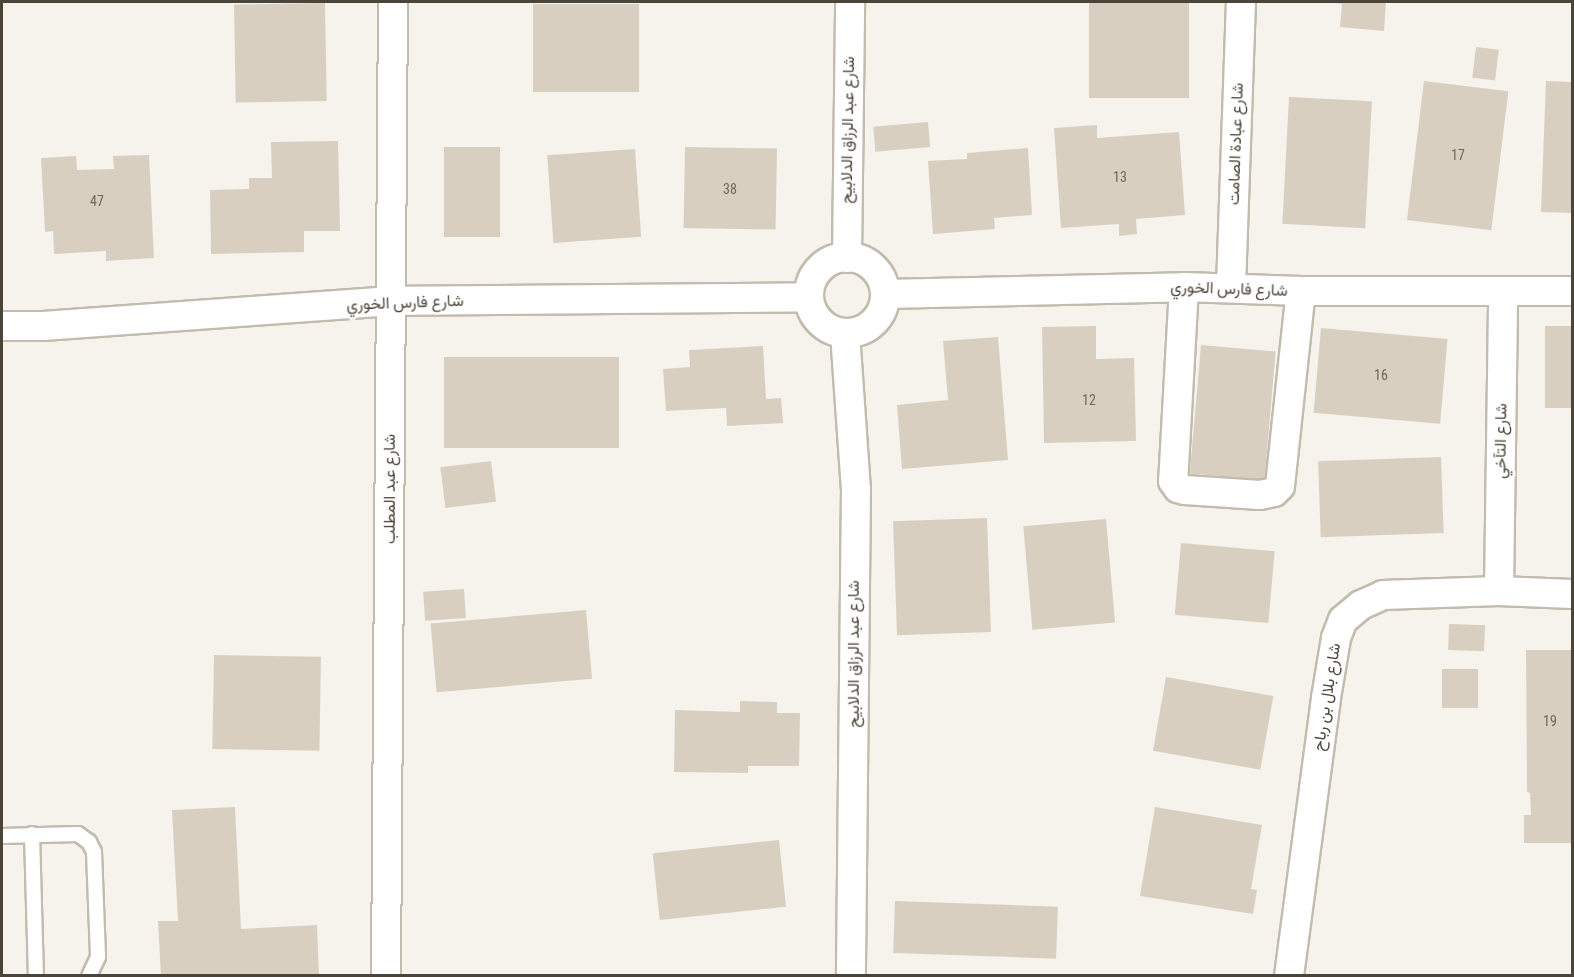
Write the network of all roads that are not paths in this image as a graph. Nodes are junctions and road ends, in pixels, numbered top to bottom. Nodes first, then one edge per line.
1 (393, 2) edge
2 (850, 2) edge
3 (1241, 2) edge
4 (847, 258) junction
5 (1184, 287) junction
6 (1231, 287) junction
7 (1301, 291) junction
8 (1572, 291) edge
9 (1503, 292) junction
10 (886, 294) junction
11 (810, 297) junction
12 (392, 301) junction
13 (2, 326) edge
14 (845, 333) junction
15 (1499, 591) junction
16 (1572, 594) edge
17 (32, 834) junction
18 (2, 836) edge
19 (36, 975) edge
20 (89, 975) edge
21 (386, 975) edge
22 (851, 975) edge
23 (1289, 975) edge

1 - 12 street, شارع عبد المطلب
2 - 4 street, شارع عبد الرزاق الدلابيح
3 - 6 street, شارع عبادة الصامت
4 - 10 street
4 - 11 street
5 - 6 street, شارع فارس الخوري
5 - 7 street
5 - 10 street, شارع فارس الخوري
6 - 7 street, شارع فارس الخوري
7 - 9 street, شارع فارس الخوري
8 - 9 street, شارع فارس الخوري
9 - 15 street, شارع التآخي
10 - 14 street
11 - 12 street, شارع فارس الخوري
11 - 14 street
12 - 13 street, شارع فارس الخوري
12 - 21 street, شارع عبد المطلب
14 - 22 street, شارع عبد الرزاق الدلابيح
15 - 16 street, شارع بلال بن رباح
15 - 23 street, شارع بلال بن رباح
17 - 18 lane
17 - 19 lane
17 - 20 lane

